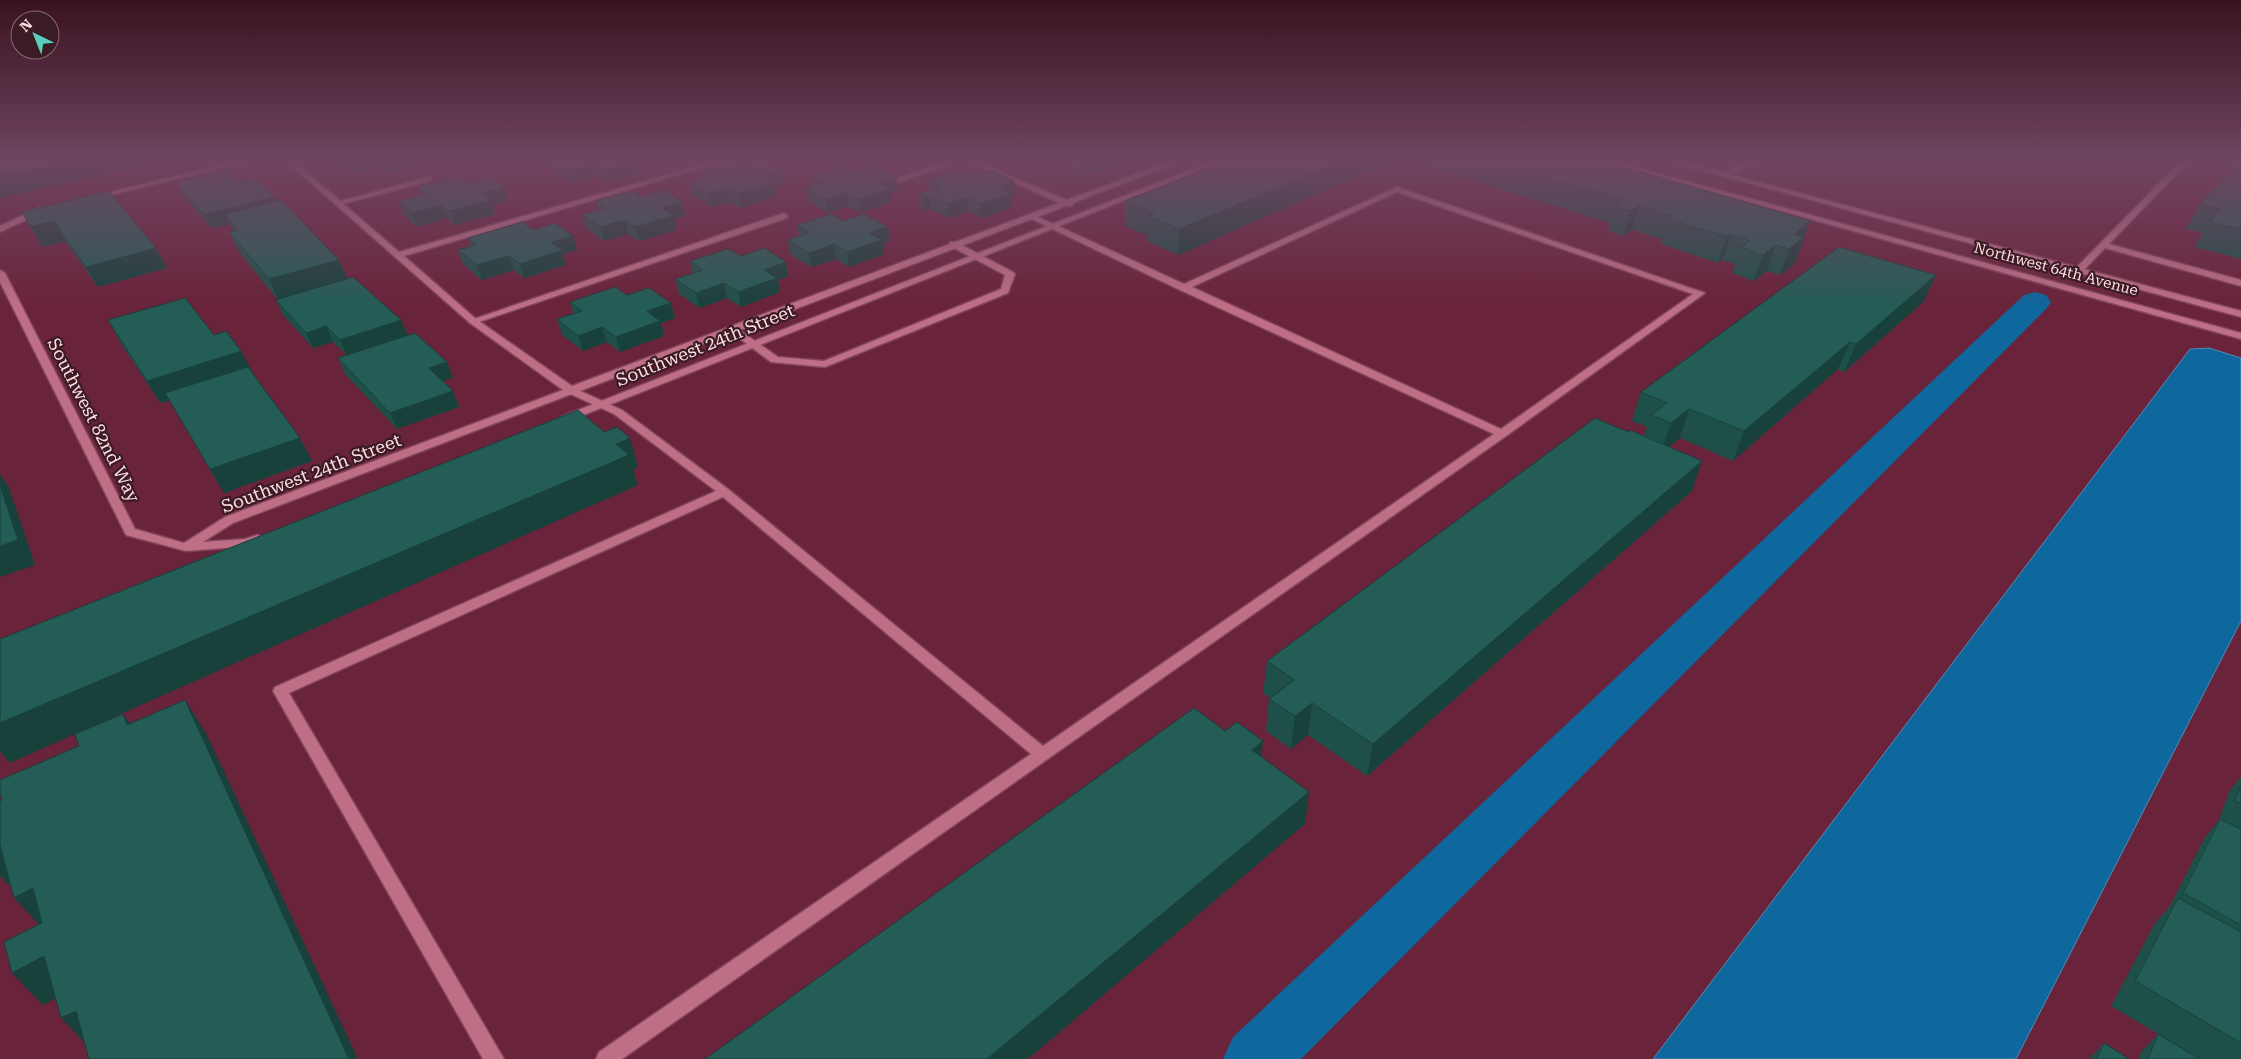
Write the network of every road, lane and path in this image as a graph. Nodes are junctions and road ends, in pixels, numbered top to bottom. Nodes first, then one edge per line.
1 (44, 209) edge
2 (345, 209) edge
3 (555, 209) edge
4 (1048, 209) edge
5 (1084, 209) edge
6 (1092, 209) edge
7 (1353, 209) edge
8 (1456, 209) edge
9 (1782, 209) edge
10 (1853, 209) edge
11 (2138, 209) edge
12 (1088, 211) junction
13 (784, 216) dead end
14 (1029, 216) junction
15 (1050, 226) junction
16 (2, 228) edge
17 (954, 244) junction
18 (2103, 245) junction
19 (398, 255) junction
20 (975, 255) junction
21 (2079, 270) junction
22 (0, 273) edge
23 (2241, 283) edge
24 (2065, 287) junction
25 (1183, 288) junction
26 (2241, 314) edge
27 (473, 321) junction
28 (732, 329) junction
29 (2241, 336) edge
30 (753, 343) junction
31 (570, 390) junction
32 (602, 404) junction
33 (556, 422) edge
34 (1502, 434) junction
35 (724, 492) junction
36 (266, 535) edge
37 (186, 547) junction
38 (1042, 754) junction
39 (494, 1059) edge
40 (606, 1059) edge

1 - 16 street
2 - 19 street
3 - 19 street
4 - 14 street, Southwest 24th Street
5 - 12 street
6 - 12 street, Southwest 24th Street
7 - 25 street
8 - 34 street
9 - 24 street, Northwest 64th Avenue
10 - 21 street, Northwest 64th Avenue
11 - 18 street
12 - 15 street, Southwest 24th Street
13 - 27 street
14 - 15 street
14 - 17 street, Southwest 24th Street
15 - 20 street, Southwest 24th Street
15 - 25 street
17 - 20 street
17 - 28 street, Southwest 24th Street
18 - 21 street
18 - 23 street
19 - 27 street
20 - 30 street, Southwest 24th Street
20 - 30 street
21 - 24 street
21 - 26 street, Northwest 64th Avenue
22 - 37 street, Southwest 82nd Way
24 - 29 street, Northwest 64th Avenue
25 - 34 street
27 - 31 street
28 - 30 street
28 - 31 street, Southwest 24th Street
30 - 32 street, Southwest 24th Street
31 - 32 street
31 - 37 street, Southwest 24th Street
32 - 33 street, Southwest 24th Street
32 - 35 street
34 - 38 street
35 - 38 street
35 - 39 street
36 - 37 street
38 - 40 street

